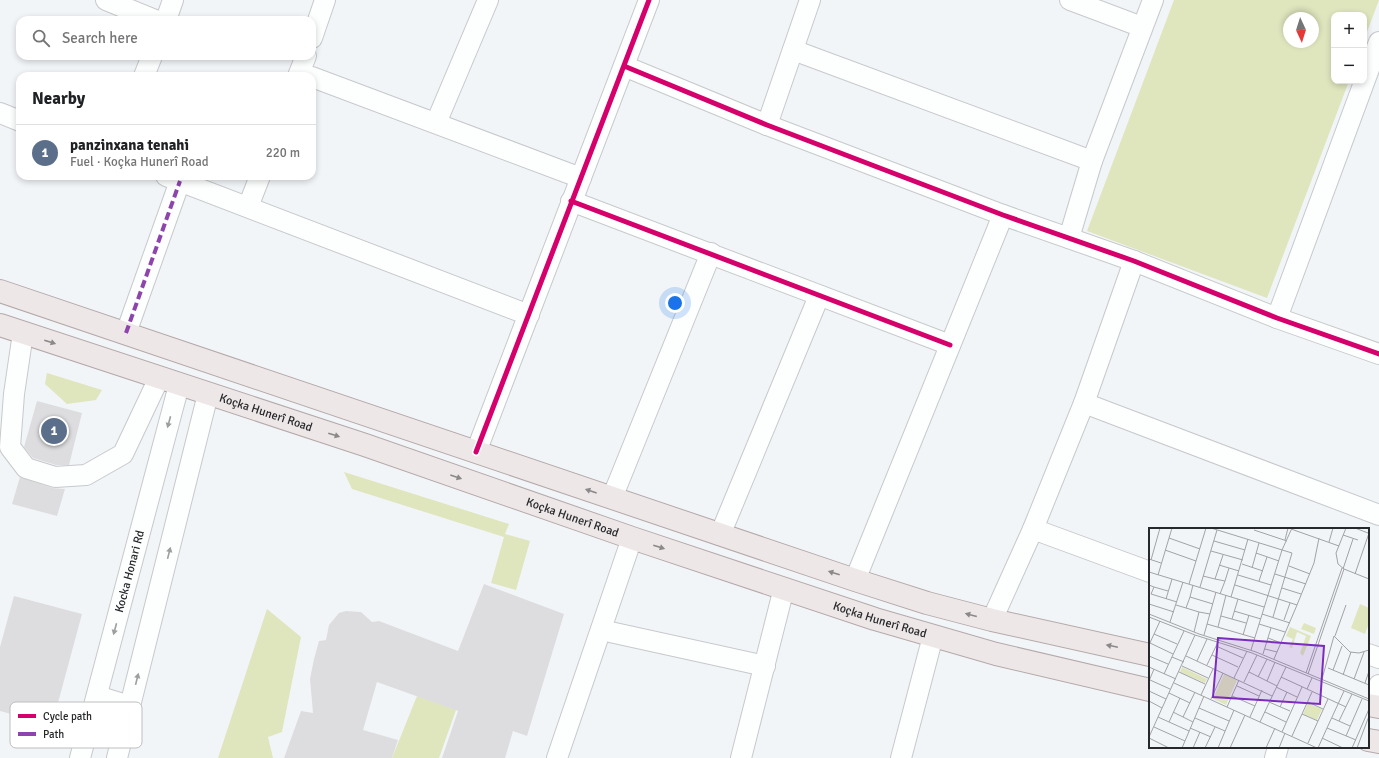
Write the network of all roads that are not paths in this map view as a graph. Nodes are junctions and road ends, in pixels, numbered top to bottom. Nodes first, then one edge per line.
1 (106, 0) edge
2 (174, 0) edge
3 (325, 0) edge
4 (488, 0) edge
5 (649, 0) edge
6 (810, 0) edge
7 (1070, 0) edge
8 (1153, 0) edge
9 (145, 16) edge
10 (168, 16) edge
11 (316, 26) edge
12 (1142, 27) junction
13 (1379, 42) edge
14 (793, 50) junction
15 (150, 60) edge
16 (624, 66) junction
17 (146, 72) edge
18 (316, 76) edge
19 (0, 113) edge
20 (16, 119) edge
21 (436, 124) junction
22 (767, 125) junction
23 (1092, 161) junction
24 (581, 178) junction
25 (173, 180) edge
26 (176, 180) edge
27 (258, 180) edge
28 (571, 201) junction
29 (248, 207) junction
30 (1003, 215) junction
31 (1069, 238) junction
32 (711, 253) junction
33 (1134, 261) junction
34 (0, 291) edge
35 (819, 296) junction
36 (529, 315) junction
37 (1277, 318) junction
38 (0, 326) edge
39 (23, 333) junction
40 (126, 333) junction
41 (950, 344) junction
42 (1379, 354) edge
43 (159, 378) junction
44 (180, 384) junction
45 (208, 394) junction
46 (1084, 403) junction
47 (476, 452) junction
48 (612, 498) junction
49 (1379, 515) edge
50 (1034, 529) junction
51 (720, 535) junction
52 (632, 538) junction
53 (1149, 572) edge
54 (855, 580) junction
55 (784, 588) junction
56 (992, 620) junction
57 (601, 630) junction
58 (933, 636) junction
59 (1369, 654) edge
60 (1149, 655) edge
61 (1379, 658) edge
62 (765, 666) junction
63 (1379, 685) edge
64 (1149, 690) edge
65 (97, 696) junction
66 (95, 702) edge
67 (117, 702) edge
68 (131, 702) edge
69 (1373, 706) edge
70 (1369, 740) edge
71 (1379, 742) edge
72 (83, 748) edge
73 (120, 748) edge
74 (1278, 748) edge
75 (564, 757) edge
76 (80, 758) edge
77 (118, 758) edge
78 (741, 758) edge
79 (901, 758) edge
80 (1275, 758) edge

1 - 9 street
2 - 10 street
3 - 11 street
4 - 21 street
5 - 16 street
6 - 14 street
7 - 12 street
8 - 12 street
12 - 23 street
13 - 37 street
14 - 22 street
14 - 23 street
15 - 17 street
16 - 22 street
16 - 24 street
18 - 21 street
19 - 20 street
21 - 24 street
22 - 30 street
23 - 31 street
24 - 28 street
25 - 40 street
26 - 29 street
27 - 29 street
28 - 32 street
28 - 36 street
29 - 36 street
30 - 31 street
30 - 41 street
31 - 33 street
32 - 35 street
32 - 48 street
33 - 37 street
33 - 46 street
34 - 40 main road
35 - 41 street
35 - 51 street
36 - 47 street
37 - 42 street
38 - 39 main road, Koçka Hunerî Road
39 -> 43 main road, Koçka Hunerî Road
39 - 43 street
40 - 47 main road
41 - 54 street
43 - 44 main road, Koçka Hunerî Road
44 - 45 main road, Koçka Hunerî Road
44 -> 65 street, Kocka Honari Rd
45 -> 52 main road, Koçka Hunerî Road
68 -> 45 street
46 - 49 street
46 - 50 street
48 -> 47 main road
48 - 51 main road
50 - 53 street
50 - 56 street
54 -> 51 main road
52 -> 55 main road, Koçka Hunerî Road
52 - 57 street
56 -> 54 main road
55 - 58 main road, Koçka Hunerî Road
55 - 62 street
60 -> 56 main road
57 - 62 street
57 - 75 street
58 - 64 main road, Koçka Hunerî Road
58 - 79 street
59 - 61 street
62 - 78 street
63 - 69 street
65 - 66 street, Kocka Honari Rd
65 - 67 street
70 - 71 main road
72 - 76 street, Kocka Honari Rd
73 - 77 street
74 - 80 street

